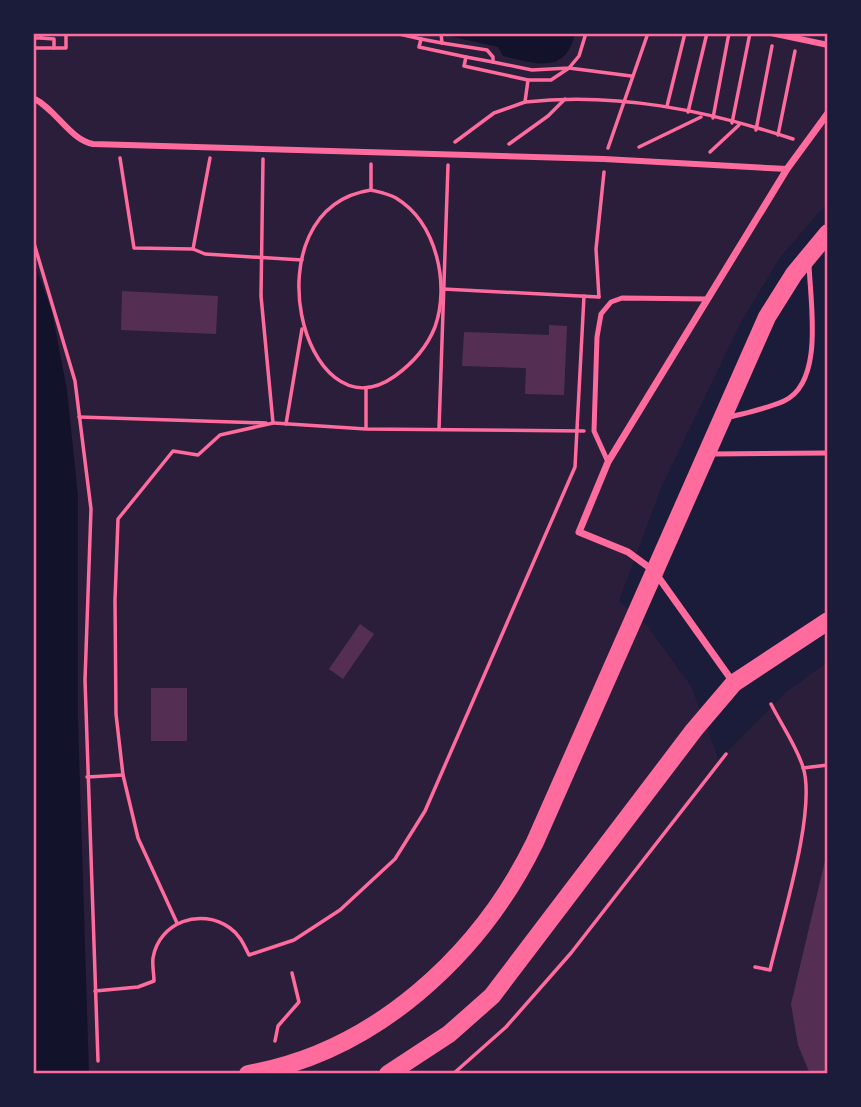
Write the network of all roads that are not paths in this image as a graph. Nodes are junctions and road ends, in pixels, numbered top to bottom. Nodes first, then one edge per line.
1 (772, 34) edge
2 (828, 45) edge
3 (33, 98) edge
4 (828, 113) edge
5 (787, 169) junction
6 (828, 233) edge
7 (809, 254) junction
8 (707, 299) junction
9 (720, 421) junction
10 (828, 453) edge
11 (705, 454) junction
12 (608, 462) junction
13 (654, 571) junction
14 (828, 621) edge
15 (734, 683) junction
16 (248, 1074) edge
17 (388, 1074) edge

1 - 2 street
3 - 5 street
4 - 5 street
5 - 8 street
6 - 7 main road
7 - 9 main road
7 - 9 lane
8 - 12 street
8 - 12 lane
9 - 11 main road
10 - 11 lane
11 - 13 main road
12 - 13 street
13 - 15 street
13 - 16 main road
14 - 15 main road
15 - 17 main road

